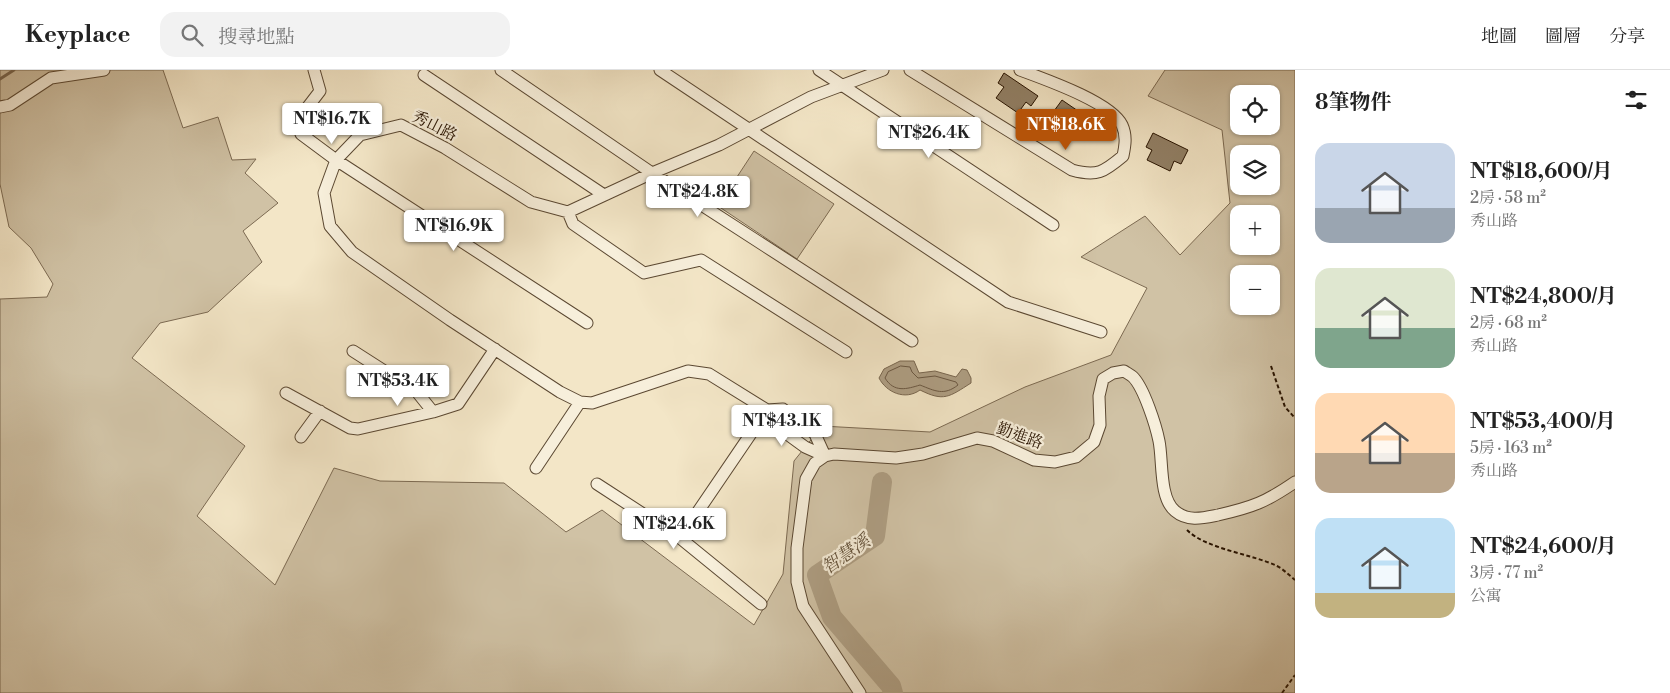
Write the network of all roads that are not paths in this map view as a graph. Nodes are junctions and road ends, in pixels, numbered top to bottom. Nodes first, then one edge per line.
1 (104, 70) edge
2 (314, 70) edge
3 (500, 70) edge
4 (660, 70) edge
5 (819, 70) edge
6 (882, 70) edge
7 (910, 70) edge
8 (1020, 70) edge
9 (424, 75) dead end
10 (842, 85) junction
11 (0, 107) edge
12 (751, 130) junction
13 (336, 160) junction
14 (652, 172) junction
15 (604, 195) junction
16 (568, 212) junction
17 (1053, 225) dead end
18 (587, 323) dead end
19 (1101, 332) dead end
20 (912, 341) dead end
21 (495, 349) junction
22 (354, 351) dead end
23 (846, 352) dead end
24 (286, 393) dead end
25 (580, 402) junction
26 (767, 410) junction
27 (320, 411) junction
28 (433, 412) junction
29 (301, 437) dead end
30 (825, 456) junction
31 (536, 468) dead end
32 (1295, 482) edge
33 (597, 484) dead end
34 (680, 538) junction
35 (761, 604) dead end
36 (860, 693) edge

1 - 11 street
2 - 13 street
3 - 14 street
4 - 12 street
5 - 10 street
6 - 10 street
7 - 8 street
9 - 15 street
10 - 12 street
10 - 17 street
12 - 14 street
12 - 19 street
13 - 16 street, 秀山路
13 - 18 street
13 - 21 street, 秀山路
14 - 15 street
14 - 20 street
15 - 16 street
16 - 23 street
21 - 25 street, 秀山路
21 - 28 street
22 - 28 street
24 - 27 street
25 - 26 street
25 - 31 street
26 - 30 street
26 - 30 street
26 - 34 street
27 - 28 street
27 - 29 street
30 - 32 street, 勤進路
30 - 36 street
33 - 34 street
34 - 35 street

